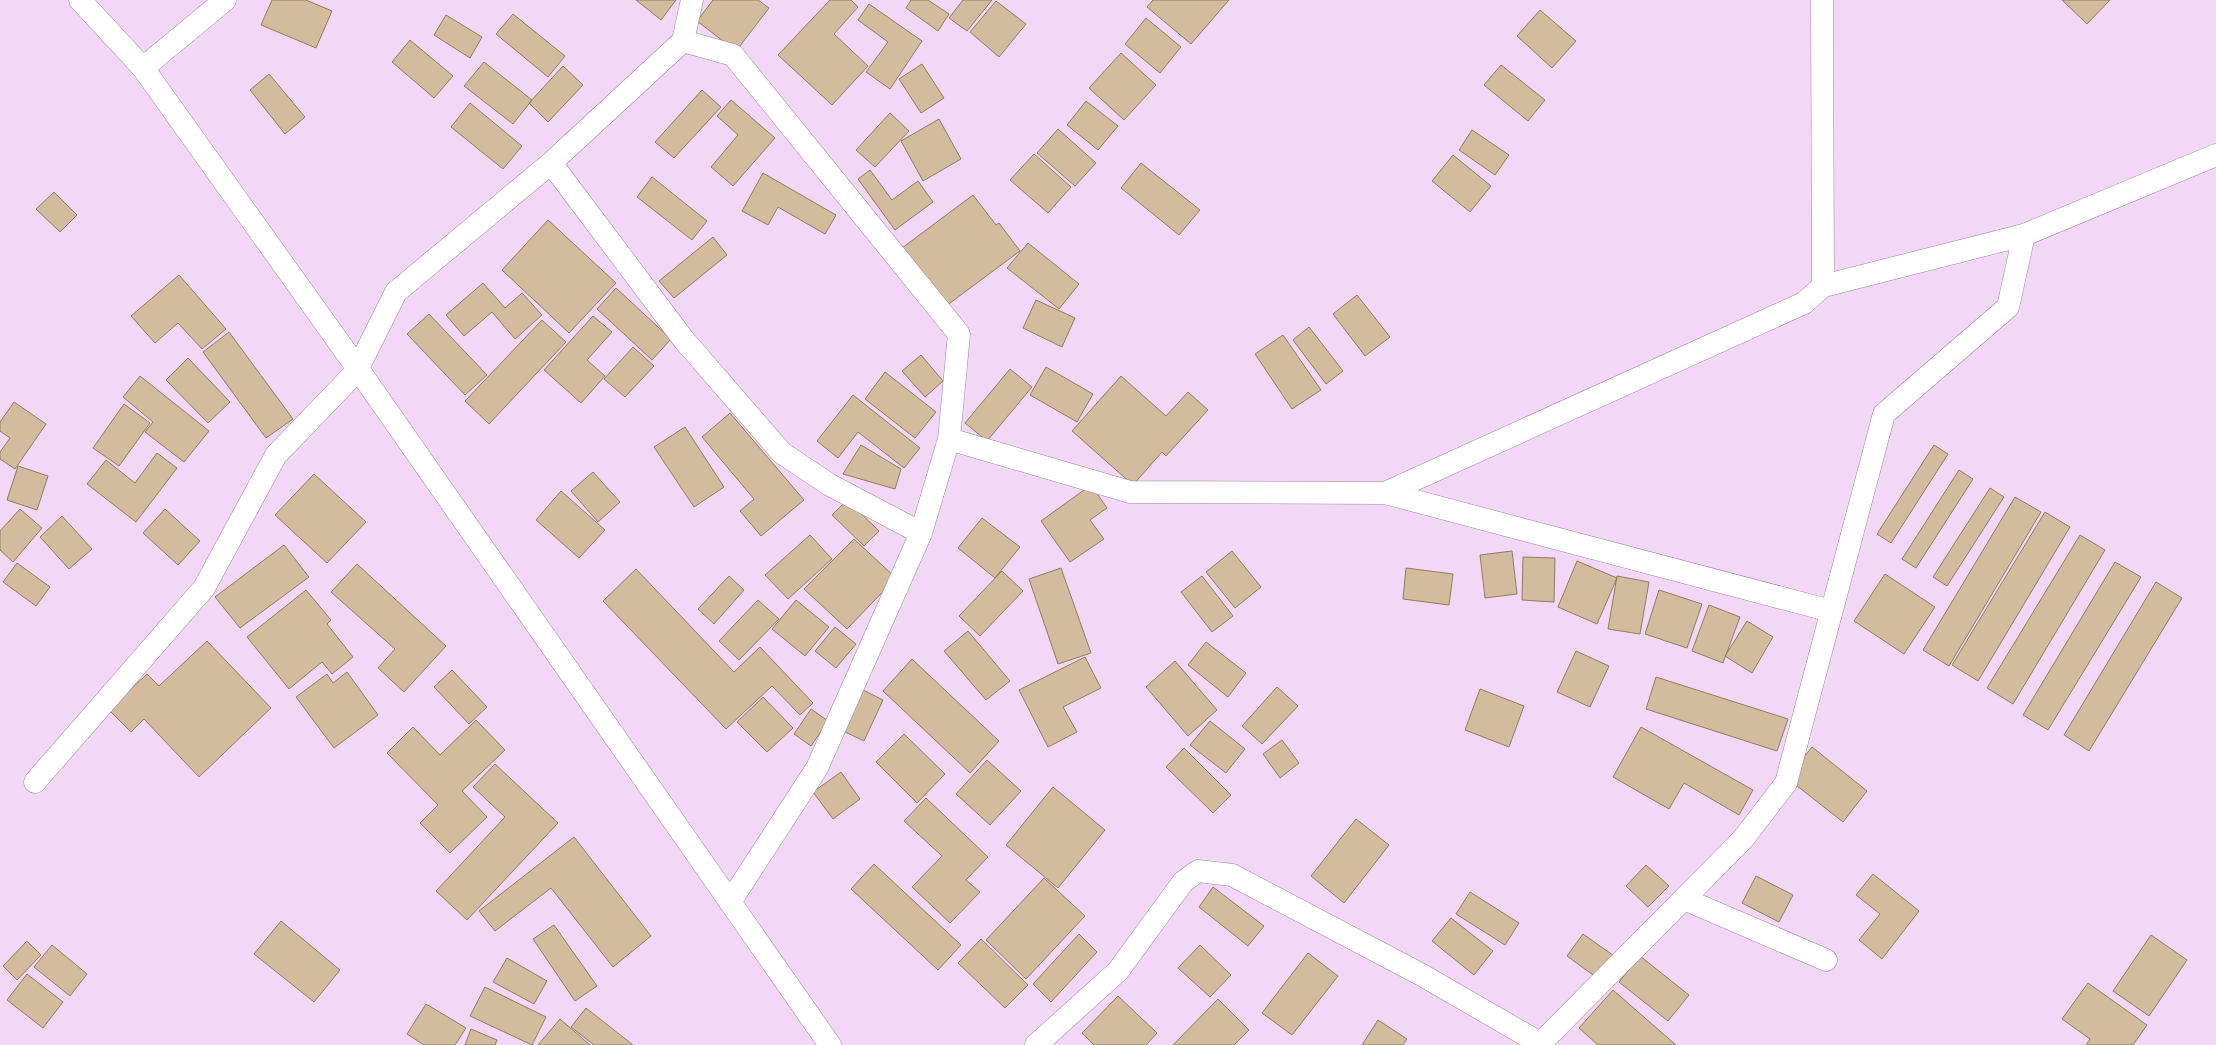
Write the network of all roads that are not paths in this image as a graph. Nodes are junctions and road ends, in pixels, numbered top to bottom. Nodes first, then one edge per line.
1 (80, 0) edge
2 (225, 0) edge
3 (692, 0) edge
4 (1822, 0) edge
5 (683, 41) junction
6 (143, 68) junction
7 (2216, 155) edge
8 (551, 163) junction
9 (2024, 235) junction
10 (1823, 286) junction
11 (358, 369) junction
12 (949, 439) junction
13 (1385, 493) junction
14 (921, 533) junction
15 (1831, 611) junction
16 (35, 782) dead end
17 (1684, 899) junction
18 (730, 902) junction
19 (1826, 960) dead end
20 (1057, 1038) edge
21 (830, 1045) edge
22 (1036, 1045) edge
23 (1541, 1045) edge

1 - 6 street
2 - 6 street
3 - 5 street
4 - 10 street
5 - 8 street
5 - 12 street
6 - 11 street
7 - 9 street
8 - 11 street
8 - 14 street
9 - 10 street
9 - 15 street
10 - 13 street
11 - 16 street
11 - 18 street
12 - 13 street
12 - 14 street
13 - 15 street
14 - 18 street
15 - 17 street
17 - 19 street
17 - 23 street
18 - 21 street
20 - 22 street
20 - 23 street

